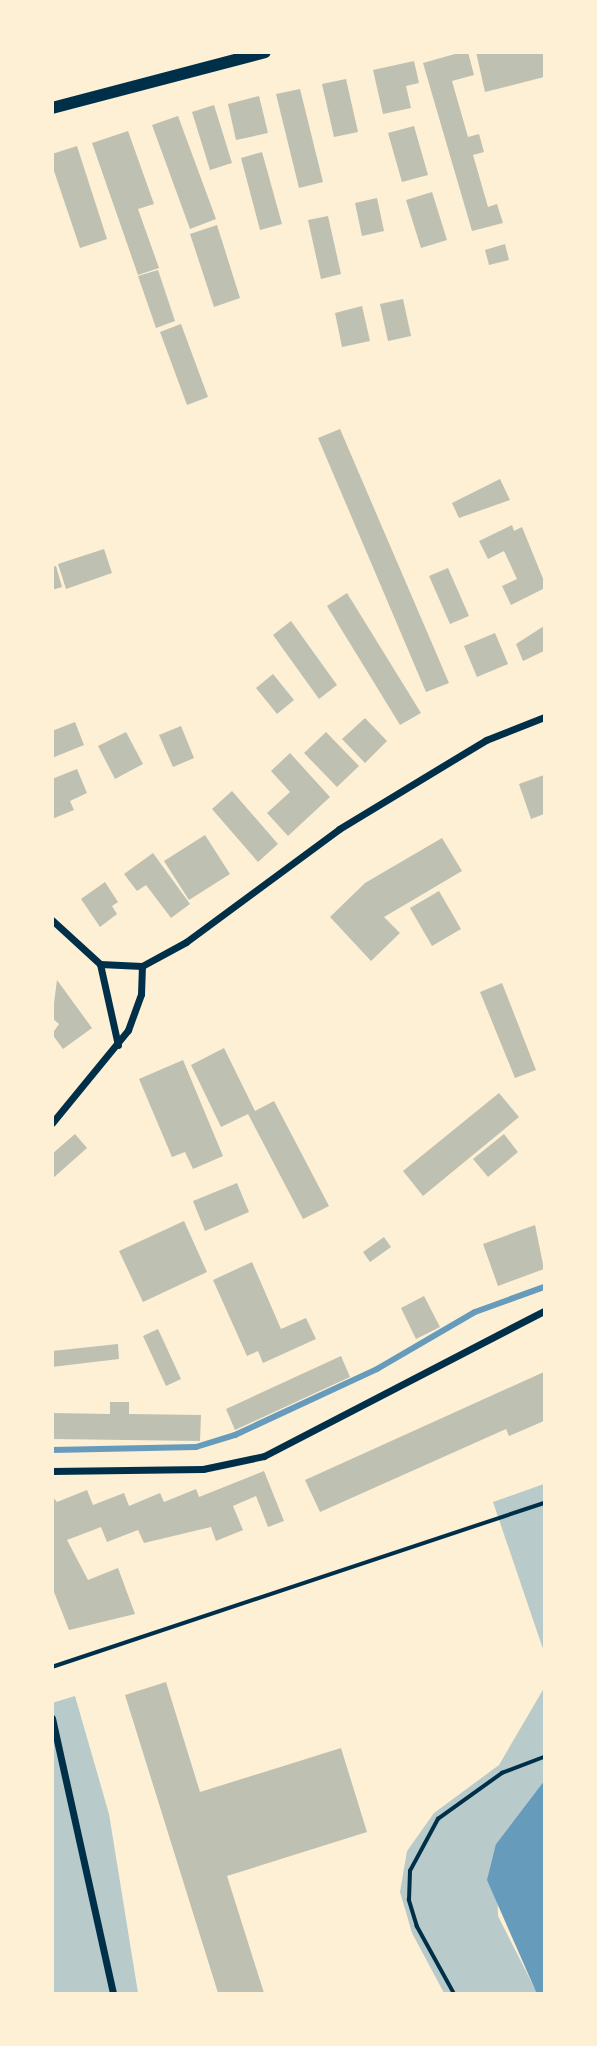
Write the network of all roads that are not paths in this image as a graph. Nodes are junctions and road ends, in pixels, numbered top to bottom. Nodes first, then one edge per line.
1 (265, 52) edge
2 (52, 108) edge
3 (544, 717) edge
4 (52, 920) edge
5 (100, 964) junction
6 (142, 965) junction
7 (119, 1046) junction
8 (52, 1122) edge
9 (544, 1311) edge
10 (52, 1472) edge
11 (53, 1722) edge
12 (113, 1993) edge

1 - 2 main road
3 - 6 street
4 - 5 street
5 - 6 street
5 - 7 street
6 - 7 street
7 - 8 street
9 - 10 street
11 - 12 street

